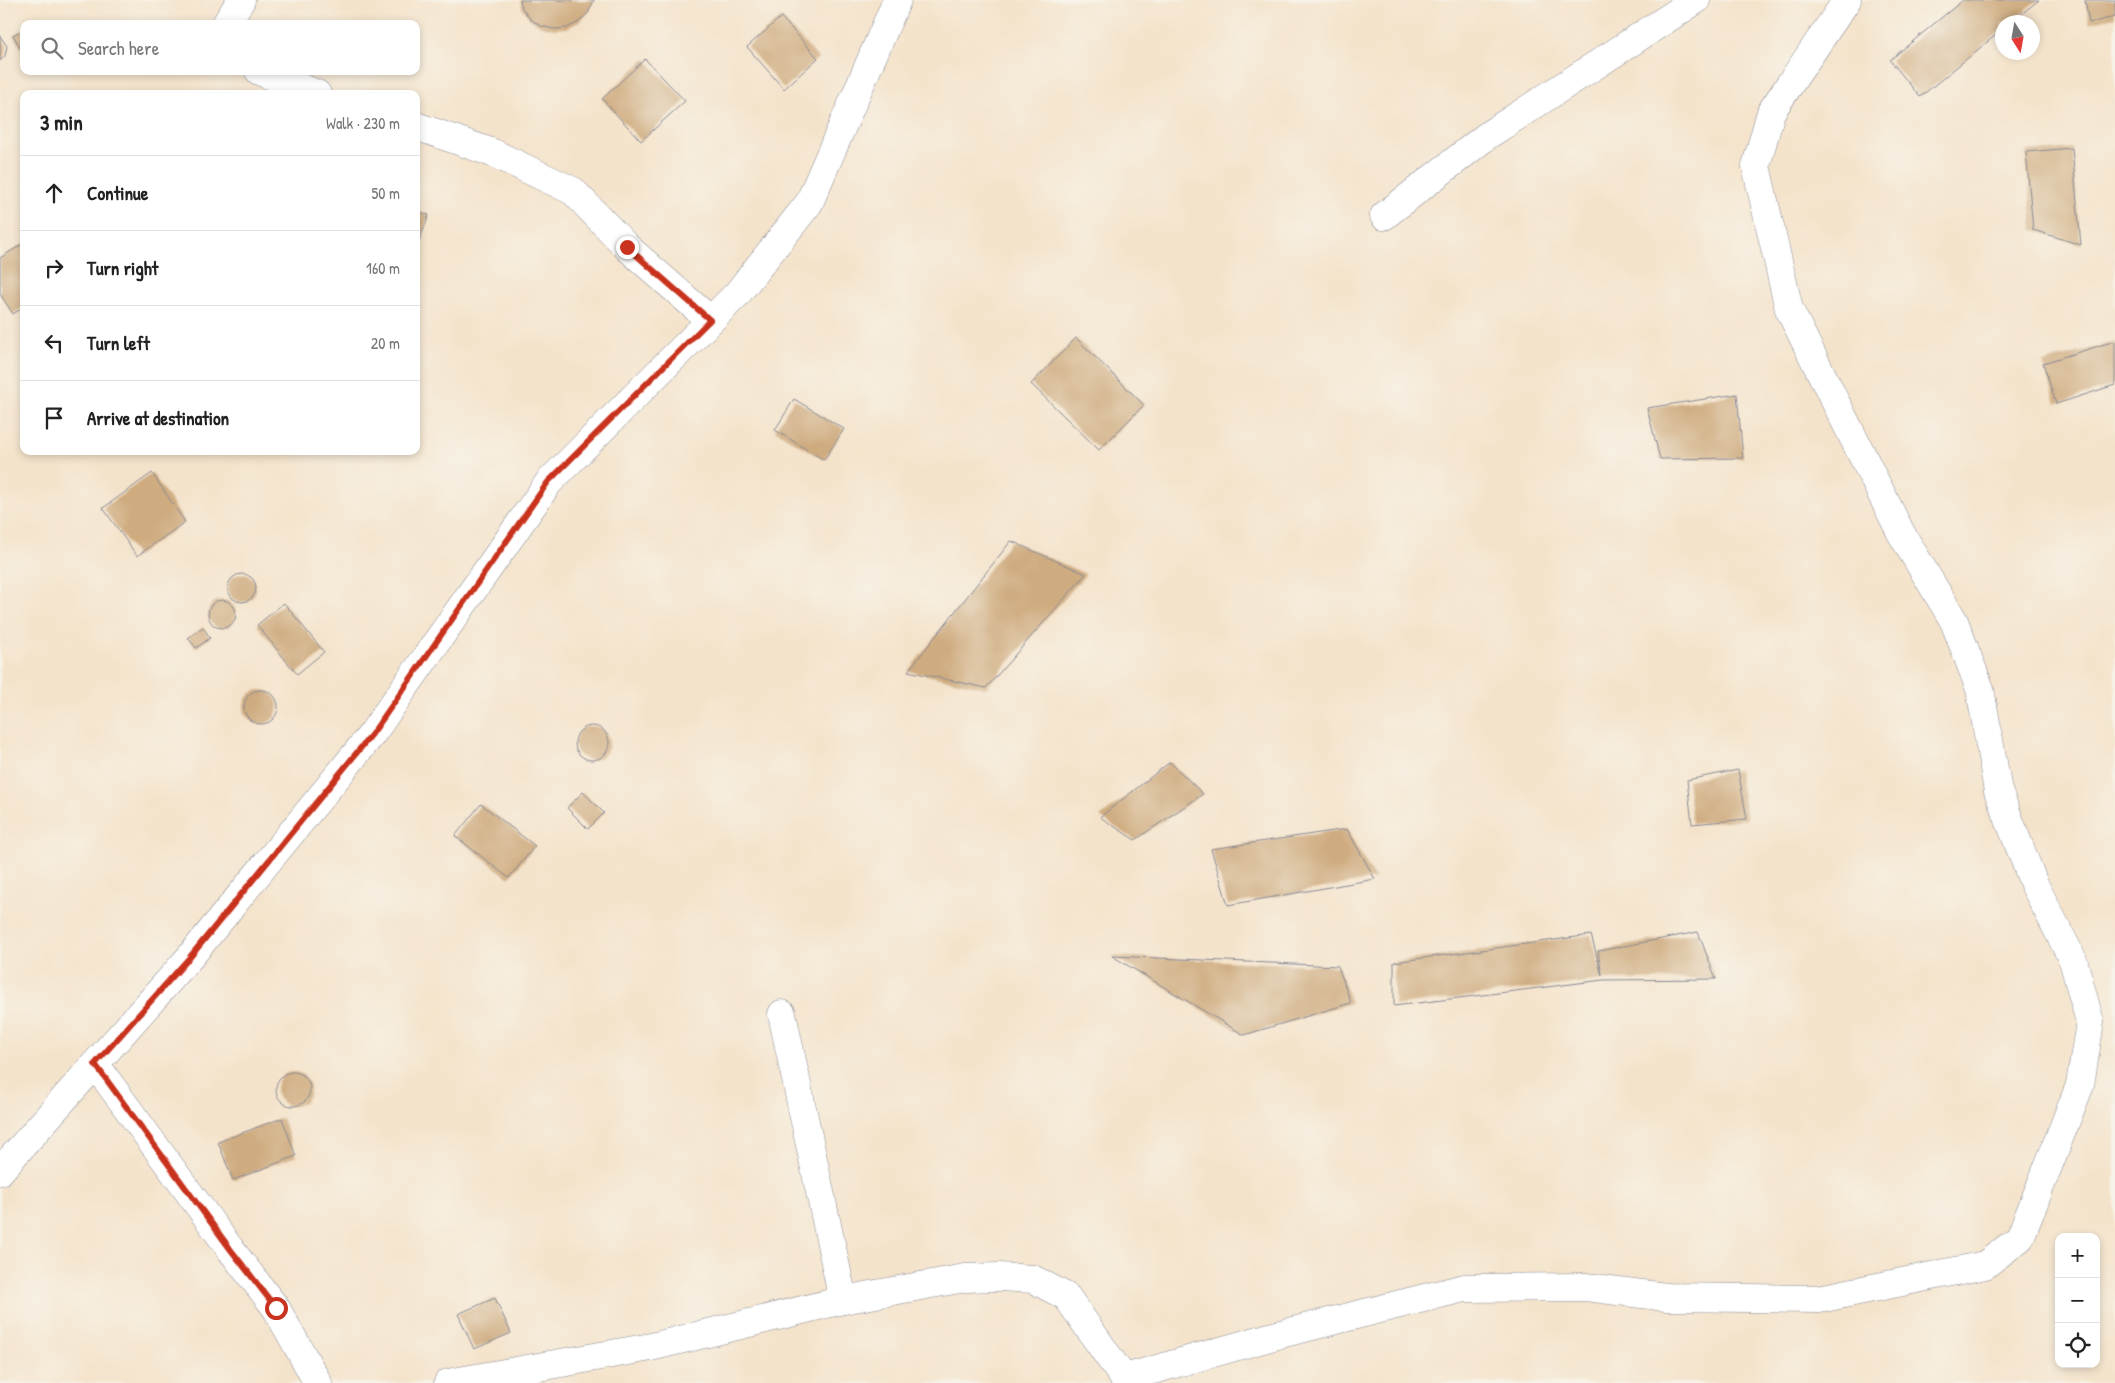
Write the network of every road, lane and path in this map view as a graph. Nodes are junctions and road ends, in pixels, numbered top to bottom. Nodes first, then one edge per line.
1 (241, 0) edge
2 (897, 0) edge
3 (1696, 0) edge
4 (1847, 0) edge
5 (228, 20) edge
6 (269, 75) edge
7 (307, 90) edge
8 (420, 127) edge
9 (1384, 216) dead end
10 (710, 320) junction
11 (782, 1014) dead end
12 (95, 1064) junction
13 (0, 1170) edge
14 (843, 1300) junction
15 (1126, 1381) edge
16 (318, 1383) edge
17 (448, 1383) edge

1 - 5 street
2 - 10 street
3 - 9 street
4 - 15 street
6 - 7 street
8 - 10 street
10 - 12 street
11 - 14 street
12 - 13 street
12 - 16 street
14 - 15 street
14 - 17 street

